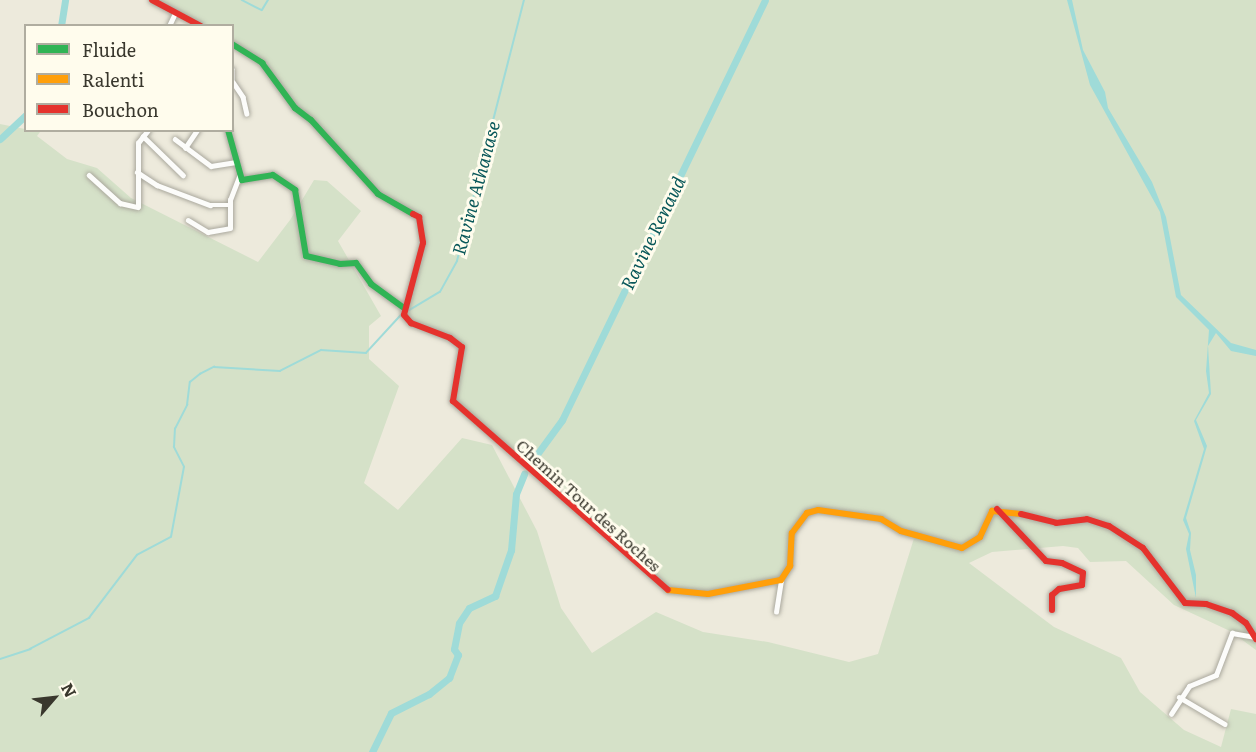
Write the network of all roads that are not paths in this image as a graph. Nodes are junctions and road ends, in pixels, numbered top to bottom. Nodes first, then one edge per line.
1 (152, 0) edge
2 (175, 13) junction
3 (170, 24) edge
4 (197, 24) edge
5 (234, 45) edge
6 (234, 84) edge
7 (247, 114) dead end
8 (146, 132) edge
9 (196, 132) edge
10 (228, 132) edge
11 (143, 136) junction
12 (175, 139) dead end
13 (185, 148) junction
14 (236, 162) junction
15 (137, 172) junction
16 (183, 174) dead end
17 (89, 175) dead end
18 (239, 177) junction
19 (229, 205) junction
20 (188, 220) dead end
21 (404, 308) junction
22 (997, 508) junction
23 (781, 580) junction
24 (1052, 610) dead end
25 (776, 612) dead end
26 (1255, 638) edge
27 (1180, 696) junction
28 (1171, 714) dead end
29 (1225, 724) dead end

1 - 2 street
2 - 3 street
2 - 4 street
5 - 21 street
6 - 7 street
8 - 11 street
9 - 13 street
10 - 14 street
11 - 15 street
11 - 16 street
12 - 13 street
13 - 14 street
14 - 18 street
15 - 17 street
15 - 19 street
18 - 19 street
18 - 21 street
19 - 20 street
21 - 23 street, Chemin Tour des Roches
22 - 23 street
22 - 24 street
22 - 26 street
23 - 25 street
26 - 27 street
27 - 28 street
27 - 29 street

